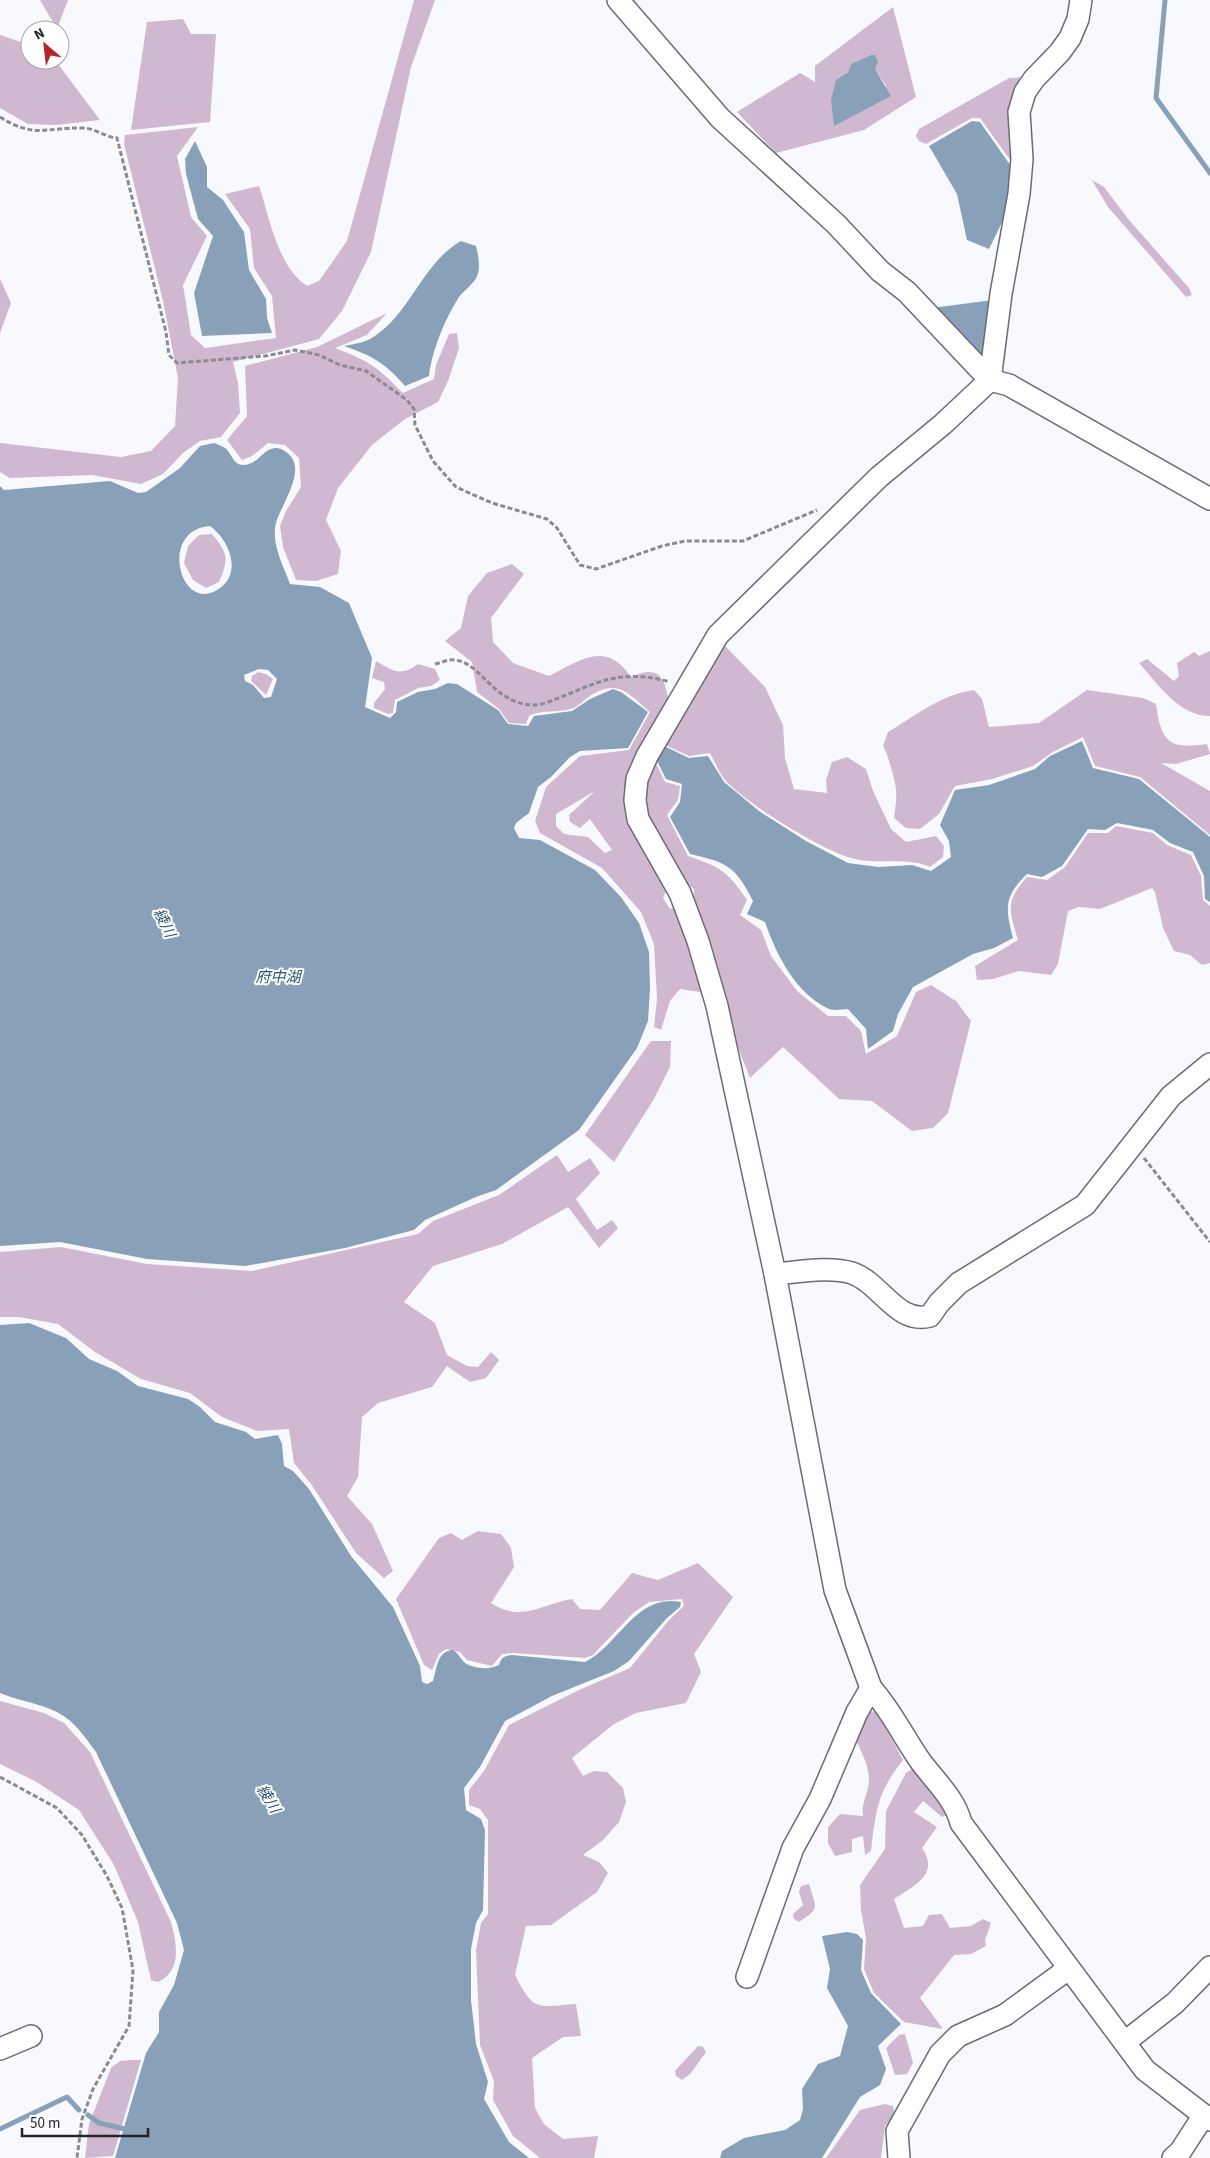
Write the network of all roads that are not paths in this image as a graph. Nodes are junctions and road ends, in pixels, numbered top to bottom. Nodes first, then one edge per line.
1 (618, 0) edge
2 (1081, 0) edge
3 (990, 380) junction
4 (1210, 499) edge
5 (1210, 1064) edge
6 (775, 1274) junction
7 (871, 1688) junction
8 (1210, 1967) edge
9 (1068, 1969) junction
10 (747, 1977) dead end
11 (31, 2036) dead end
12 (1125, 2042) junction
13 (0, 2049) edge
14 (1207, 2117) edge
15 (899, 2158) edge
16 (1173, 2158) edge

1 - 3 street
2 - 3 street
3 - 4 street
3 - 6 street
5 - 6 street
6 - 7 street
7 - 9 street
7 - 10 street
8 - 12 street
9 - 12 street
9 - 15 street
11 - 13 street
12 - 14 street
14 - 16 street

